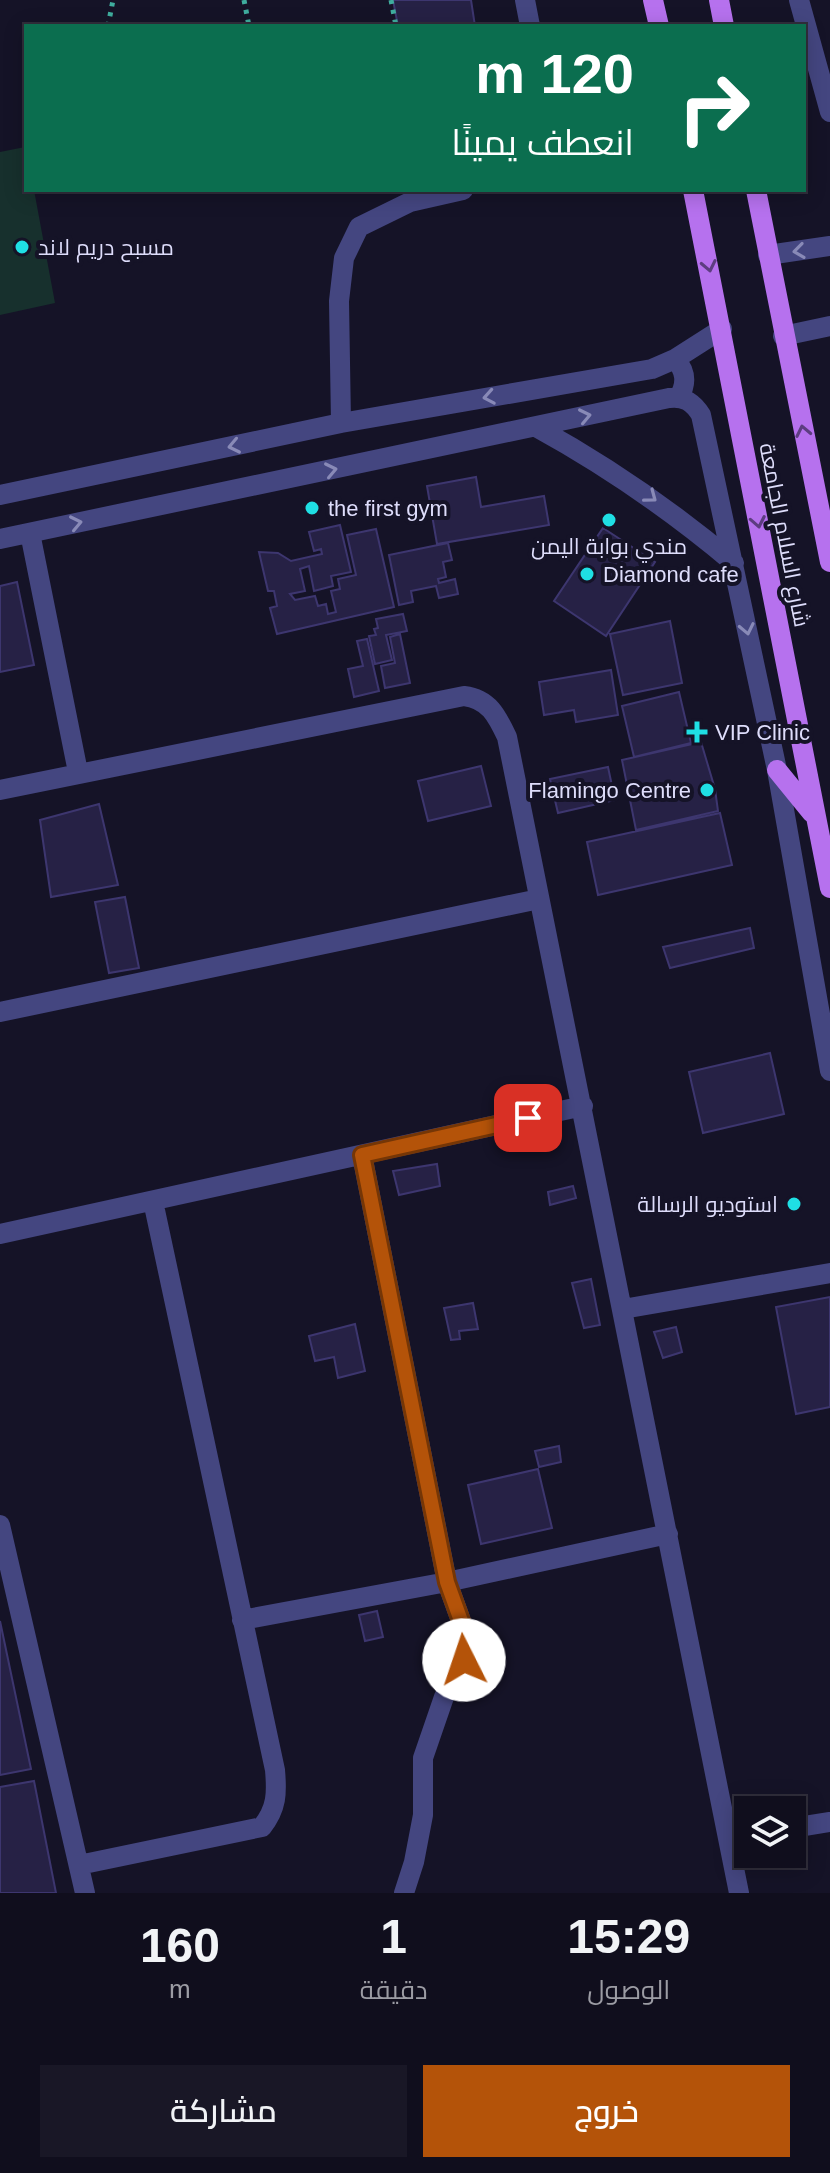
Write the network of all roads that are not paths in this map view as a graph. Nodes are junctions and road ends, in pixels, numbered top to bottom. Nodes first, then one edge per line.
1 (525, 0) edge
2 (653, 0) edge
3 (719, 0) edge
4 (799, 0) edge
5 (530, 24) edge
6 (659, 24) edge
7 (724, 24) edge
8 (806, 24) edge
9 (806, 25) edge
10 (830, 112) edge
11 (454, 192) edge
12 (693, 192) edge
13 (756, 192) edge
14 (830, 246) edge
15 (768, 255) junction
16 (830, 326) edge
17 (722, 329) junction
18 (783, 336) junction
19 (675, 359) junction
20 (679, 397) junction
21 (341, 423) junction
22 (536, 427) junction
23 (0, 495) edge
24 (30, 533) junction
25 (0, 539) edge
26 (830, 562) edge
27 (734, 563) junction
28 (777, 770) junction
29 (78, 772) junction
30 (0, 790) edge
31 (815, 817) junction
32 (830, 888) edge
33 (539, 899) junction
34 (0, 1012) edge
35 (830, 1071) edge
36 (583, 1106) junction
37 (362, 1155) junction
38 (153, 1201) junction
39 (0, 1234) edge
40 (830, 1273) edge
41 (623, 1309) junction
42 (0, 1525) edge
43 (668, 1534) junction
44 (447, 1582) junction
45 (242, 1620) junction
46 (734, 1819) edge
47 (830, 1822) edge
48 (806, 1826) edge
49 (79, 1865) junction
50 (739, 1868) edge
51 (85, 1893) edge
52 (404, 1893) edge
53 (739, 1893) edge

1 - 5 street
2 - 6 main road
3 - 7 main road
4 - 8 street
9 - 10 street
11 - 21 street
12 -> 17 main road, شارع السلام الجامعة
13 - 15 main road, شارع السلام الجامعة
14 -> 15 street
15 - 18 main road, شارع السلام الجامعة
16 - 18 street
17 - 19 street
17 -> 31 main road, شارع السلام الجامعة
26 -> 18 main road, شارع السلام الجامعة
19 - 20 street
19 -> 21 street
22 -> 20 street
20 - 27 street
21 -> 23 street
24 -> 22 street
22 -> 27 street
24 - 25 street
24 - 29 street
27 -> 28 street
28 - 31 main road
28 - 35 street
29 - 30 street
29 - 33 street
31 - 32 main road, شارع السلام الجامعة
33 - 34 street
33 - 36 street
36 - 37 street
36 - 41 street
37 - 38 street
37 - 44 street
38 - 39 street
38 - 45 street
40 - 41 street
41 - 43 street
42 - 49 street
43 - 44 street
43 - 46 street
44 - 45 street
44 - 52 street
45 - 49 street
47 - 48 street
49 - 51 street
50 - 53 street

